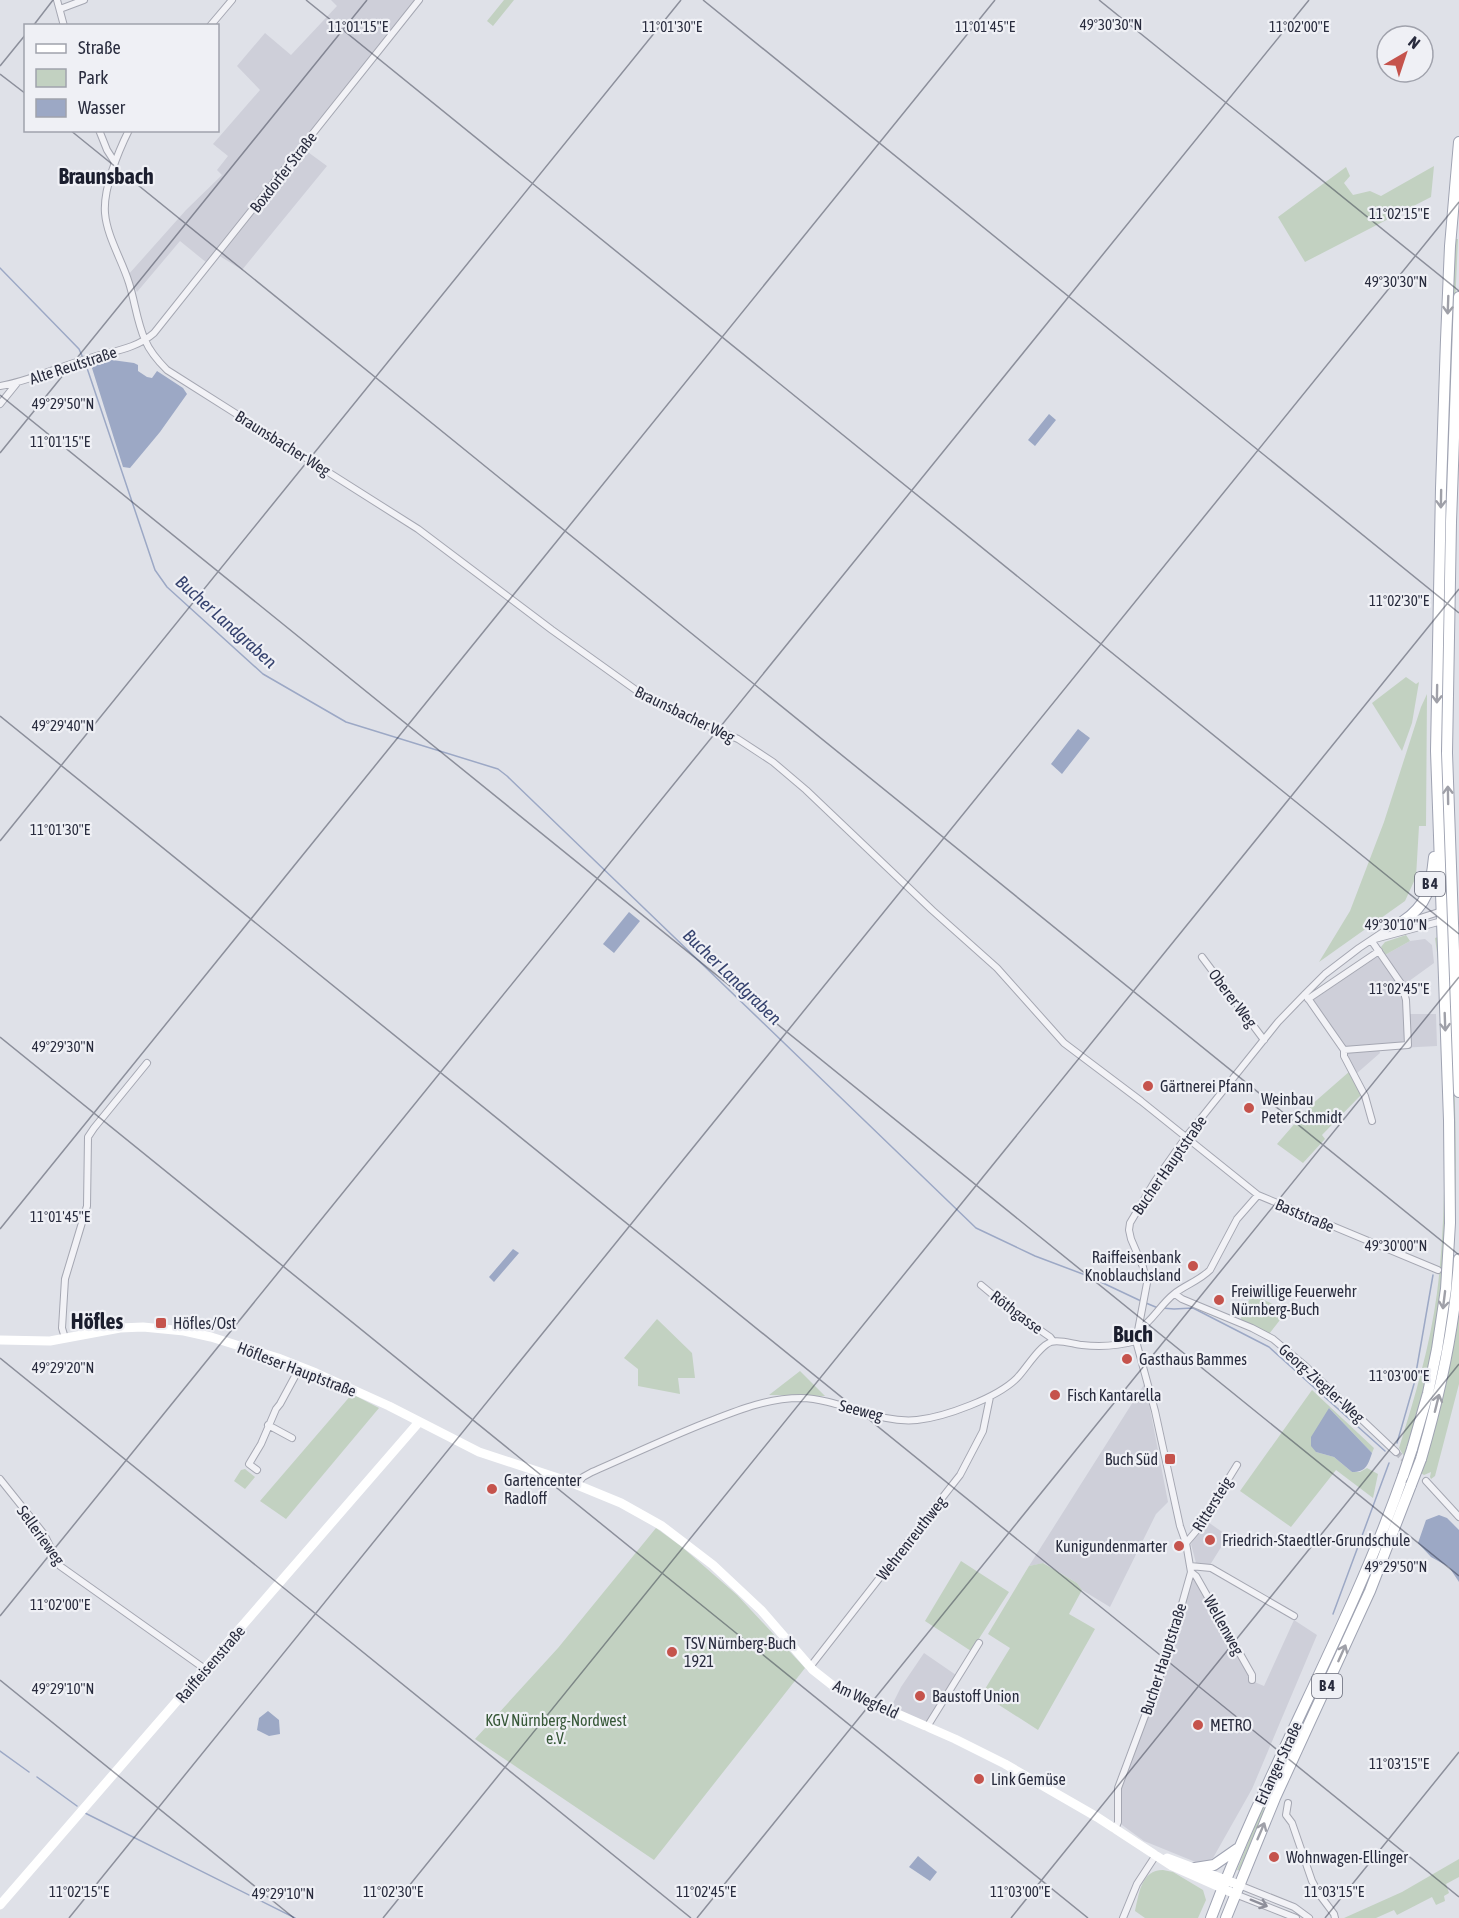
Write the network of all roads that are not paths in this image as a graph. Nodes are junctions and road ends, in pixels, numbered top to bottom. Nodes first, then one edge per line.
1 (57, 0) edge
2 (84, 0) edge
3 (232, 0) edge
4 (419, 0) edge
5 (60, 9) junction
6 (64, 24) edge
7 (212, 24) edge
8 (100, 132) edge
9 (128, 132) edge
10 (1459, 142) edge
11 (114, 161) junction
12 (1459, 297) edge
13 (145, 341) junction
14 (17, 383) junction
15 (0, 386) edge
16 (0, 404) edge
17 (1439, 836) junction
18 (1451, 914) edge
19 (1402, 922) junction
20 (1371, 940) junction
21 (1459, 946) edge
22 (1379, 951) junction
23 (1202, 957) dead end
24 (1454, 957) junction
25 (1307, 996) junction
26 (1264, 1040) junction
27 (1344, 1050) junction
28 (147, 1063) dead end
29 (1459, 1092) edge
30 (1372, 1121) dead end
31 (1186, 1137) junction
32 (1258, 1195) junction
33 (1459, 1259) edge
34 (1438, 1270) dead end
35 (981, 1285) dead end
36 (1175, 1294) junction
37 (1137, 1331) junction
38 (65, 1338) junction
39 (0, 1340) edge
40 (1053, 1341) junction
41 (1136, 1341) junction
42 (300, 1367) junction
43 (990, 1397) junction
44 (419, 1422) junction
45 (268, 1425) junction
46 (292, 1438) dead end
47 (1396, 1452) tunnel mouth
48 (1237, 1465) dead end
49 (257, 1470) dead end
50 (0, 1479) edge
51 (1426, 1481) dead end
52 (577, 1484) junction
53 (1459, 1517) edge
54 (1186, 1543) junction
55 (1190, 1569) junction
56 (1294, 1616) dead end
57 (979, 1643) dead end
58 (810, 1667) junction
59 (205, 1670) junction
60 (1252, 1680) dead end
61 (927, 1727) junction
62 (1288, 1803) dead end
63 (1115, 1828) junction
64 (1240, 1847) junction
65 (1156, 1855) junction
66 (1195, 1868) junction
67 (1224, 1884) junction
68 (1237, 1889) junction
69 (0, 1905) edge
70 (1123, 1918) edge
71 (1211, 1918) edge
72 (1226, 1918) edge
73 (1296, 1918) edge
74 (1309, 1918) edge
75 (1335, 1918) edge

1 - 5 street
2 - 5 street
3 - 7 street
4 - 13 street, Boxdorfer Straße
5 - 6 street
8 - 11 street
9 - 11 street
10 -> 17 main road, B 4
11 - 13 street
18 -> 12 main road, B 4
13 - 14 street, Alte Reutstraße
13 - 31 street, Braunsbacher Weg
14 - 15 street, Alte Reutstraße
14 - 16 street
17 - 18 main road, B 4
17 - 19 main road, B 4
18 - 19 street, Bucher Hauptstraße
18 - 20 street, Bucher Hauptstraße
18 - 24 main road, B 4
18 -> 64 main road, Erlanger Straße / B 4, bridge
19 - 20 street, Bucher Hauptstraße
20 - 22 street
20 - 25 street, Bucher Hauptstraße
21 - 24 street
22 - 25 street, Bucher Hauptstraße
22 - 27 street
23 - 26 street, Oberer Weg
24 - 29 main road, B 4
25 - 26 street, Bucher Hauptstraße
25 - 27 street
26 - 31 street, Bucher Hauptstraße
27 - 30 street
28 - 38 street
31 - 32 street, Baststraße
31 - 37 street, Bucher Hauptstraße
32 - 34 street, Baststraße
32 - 36 street
68 -> 33 main road, Erlanger Straße / B 4, bridge
35 - 40 street, Röthgasse
36 - 37 street
36 - 47 street, Georg-Ziegler-Weg
37 - 41 street, Bucher Hauptstraße
38 - 39 street, Höfleser Hauptstraße
38 - 42 street, Höfleser Hauptstraße
40 - 41 street
40 - 43 street, Seeweg
41 - 54 street, Bucher Hauptstraße
42 - 44 street, Höfleser Hauptstraße
42 - 45 street
43 - 52 street, Seeweg
43 - 58 street, Wehrenreuthweg
44 - 52 street, Höfleser Hauptstraße
44 - 59 street, Raiffeisenstraße
45 - 46 street
45 - 49 street
48 - 54 street, Rittersteig
50 - 59 street, Sellerieweg
51 - 53 street
52 - 58 street, Am Wegfeld
54 - 55 street, Bucher Hauptstraße
55 - 56 street
55 - 60 street, Wellenweg
55 - 63 street, Bucher Hauptstraße
57 - 61 street
58 - 61 street, Am Wegfeld
59 - 69 street, Raiffeisenstraße
61 - 63 street, Am Wegfeld
62 - 75 street
63 - 65 street, Am Wegfeld
64 - 66 main road
64 - 67 main road, Erlanger Straße / B 4
65 - 66 street, Am Wegfeld
65 - 67 street, Am Wegfeld
65 - 70 street
66 - 67 street, Am Wegfeld
67 - 68 street
67 - 71 main road, Erlanger Straße / B 4
68 - 72 main road, Erlanger Straße / B 4
68 -> 73 street
68 - 74 street

